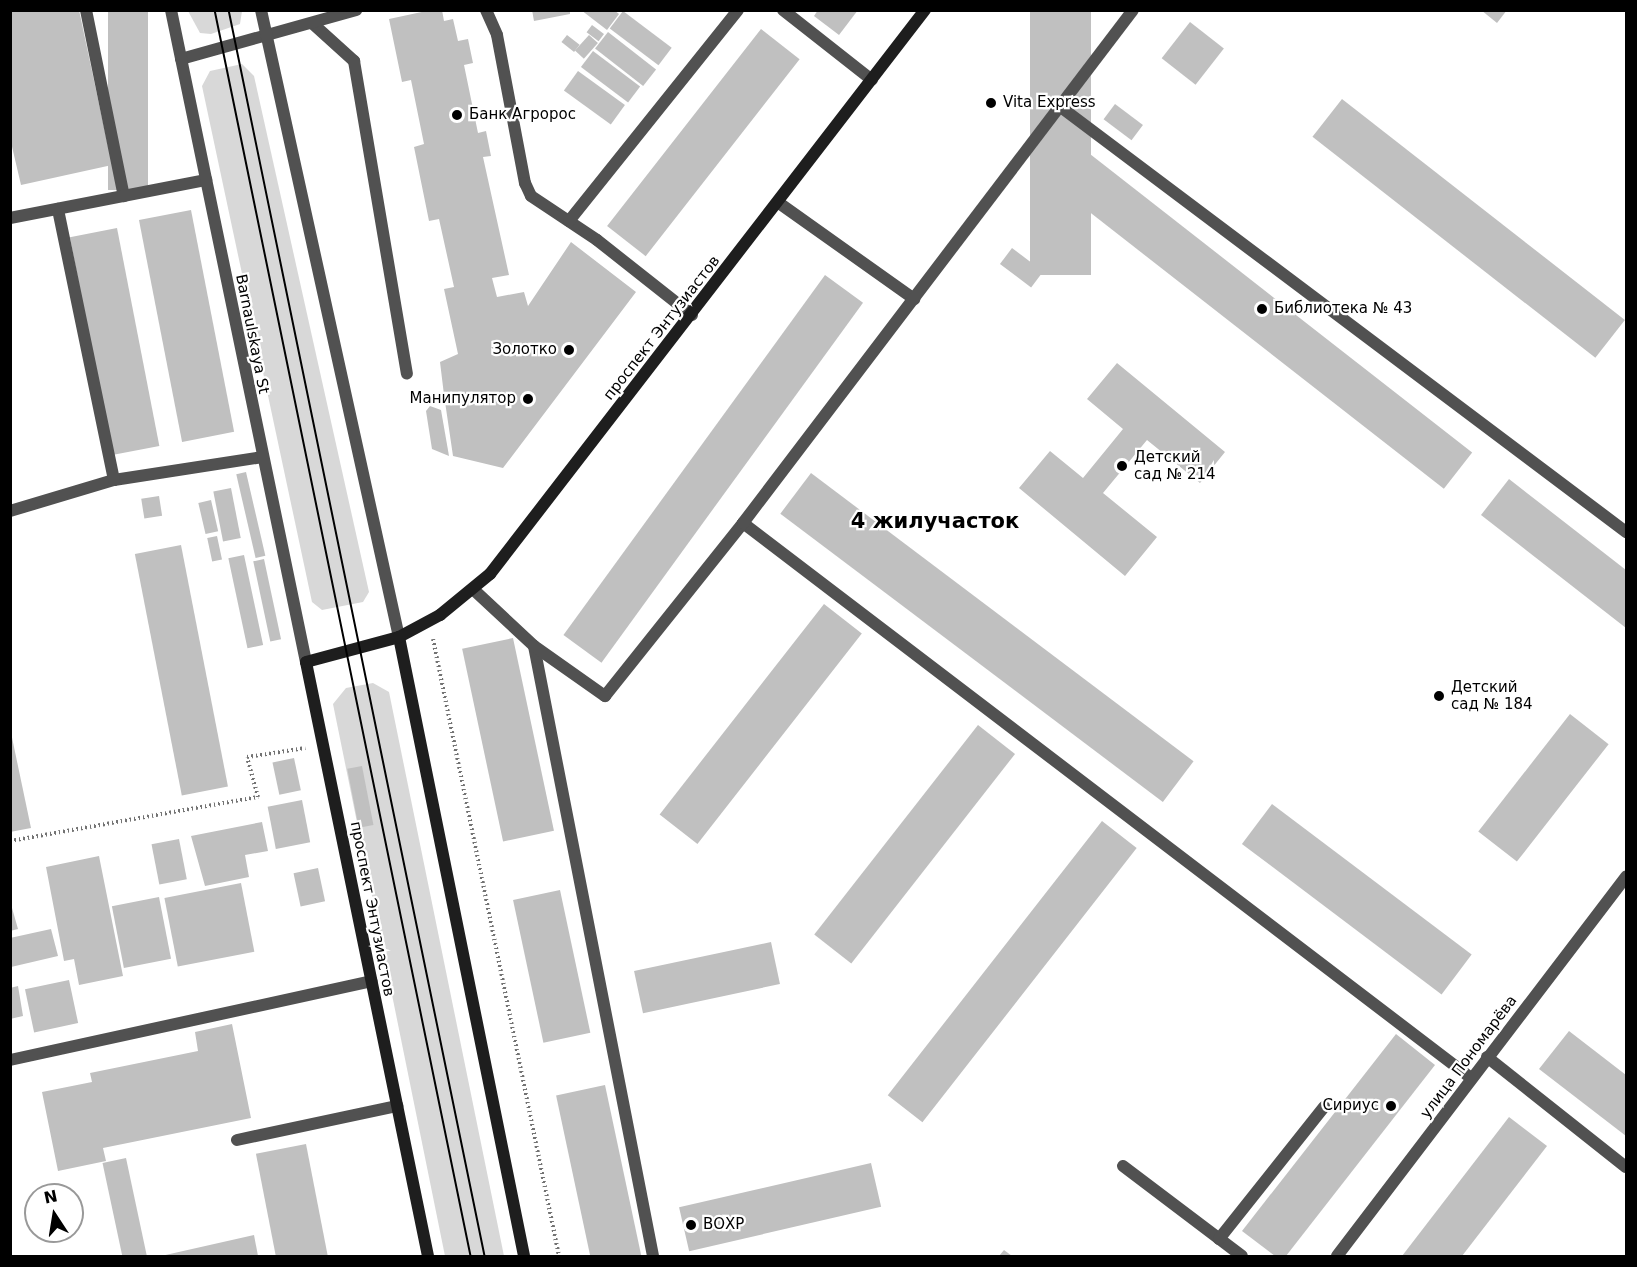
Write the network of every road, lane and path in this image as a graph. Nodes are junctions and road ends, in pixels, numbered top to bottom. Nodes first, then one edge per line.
1 (86, 10) edge
2 (171, 10) edge
3 (261, 10) edge
4 (356, 10) edge
5 (486, 10) edge
6 (738, 10) edge
7 (783, 10) edge
8 (925, 10) edge
9 (1133, 10) edge
10 (312, 23) junction
11 (266, 36) junction
12 (181, 59) junction
13 (872, 80) junction
14 (1058, 105) junction
15 (206, 180) junction
16 (124, 196) junction
17 (779, 203) junction
18 (58, 209) junction
19 (10, 218) edge
20 (569, 221) junction
21 (914, 298) junction
22 (692, 315) junction
23 (407, 374) dead end
24 (262, 458) junction
25 (114, 480) junction
26 (10, 511) edge
27 (743, 524) junction
28 (1626, 532) edge
29 (474, 590) junction
30 (440, 615) junction
31 (399, 637) junction
32 (534, 646) junction
33 (306, 662) junction
34 (324, 745) junction
35 (10, 841) edge
36 (1626, 876) edge
37 (370, 981) junction
38 (1487, 1057) junction
39 (10, 1060) edge
40 (1472, 1078) junction
41 (397, 1106) junction
42 (1324, 1107) dead end
43 (237, 1140) dead end
44 (1124, 1166) dead end
45 (1626, 1167) edge
46 (1218, 1239) junction
47 (428, 1257) edge
48 (524, 1257) edge
49 (559, 1257) edge
50 (653, 1257) edge
51 (1242, 1257) edge
52 (1337, 1257) edge

1 - 16 street
2 - 12 street, Barnaulskaya St
3 - 11 street
4 - 10 street
5 - 20 street
6 - 20 street
7 - 13 street
8 - 13 main road, проспект Энтузиастов
9 - 14 street
10 - 11 street
10 - 23 street
11 - 12 street
11 - 31 street
12 - 15 street, Barnaulskaya St
13 - 17 main road, проспект Энтузиастов
14 - 21 street
14 - 28 street
15 - 16 street
15 - 24 street, Barnaulskaya St
16 - 18 street
17 - 21 street
17 - 22 main road, проспект Энтузиастов
18 - 19 street
18 - 25 street
20 - 22 street
21 - 27 street
22 - 29 main road, проспект Энтузиастов
24 - 25 street
24 - 33 street, Barnaulskaya St
25 - 26 street
27 - 32 street
27 - 40 street
29 - 30 main road, проспект Энтузиастов
29 - 32 street
30 - 31 main road, проспект Энтузиастов
30 - 49 path
31 - 33 main road, проспект Энтузиастов
31 - 48 main road
32 - 50 street
33 - 34 main road, проспект Энтузиастов
34 - 35 path
34 - 37 main road, проспект Энтузиастов
36 - 38 street, улица Пономарёва
37 - 39 street
37 - 41 main road, проспект Энтузиастов
38 - 40 street, улица Пономарёва
38 - 45 street
40 - 52 street, улица Пономарёва
41 - 43 street
41 - 47 main road, проспект Энтузиастов
42 - 46 street
44 - 46 street
46 - 51 street

